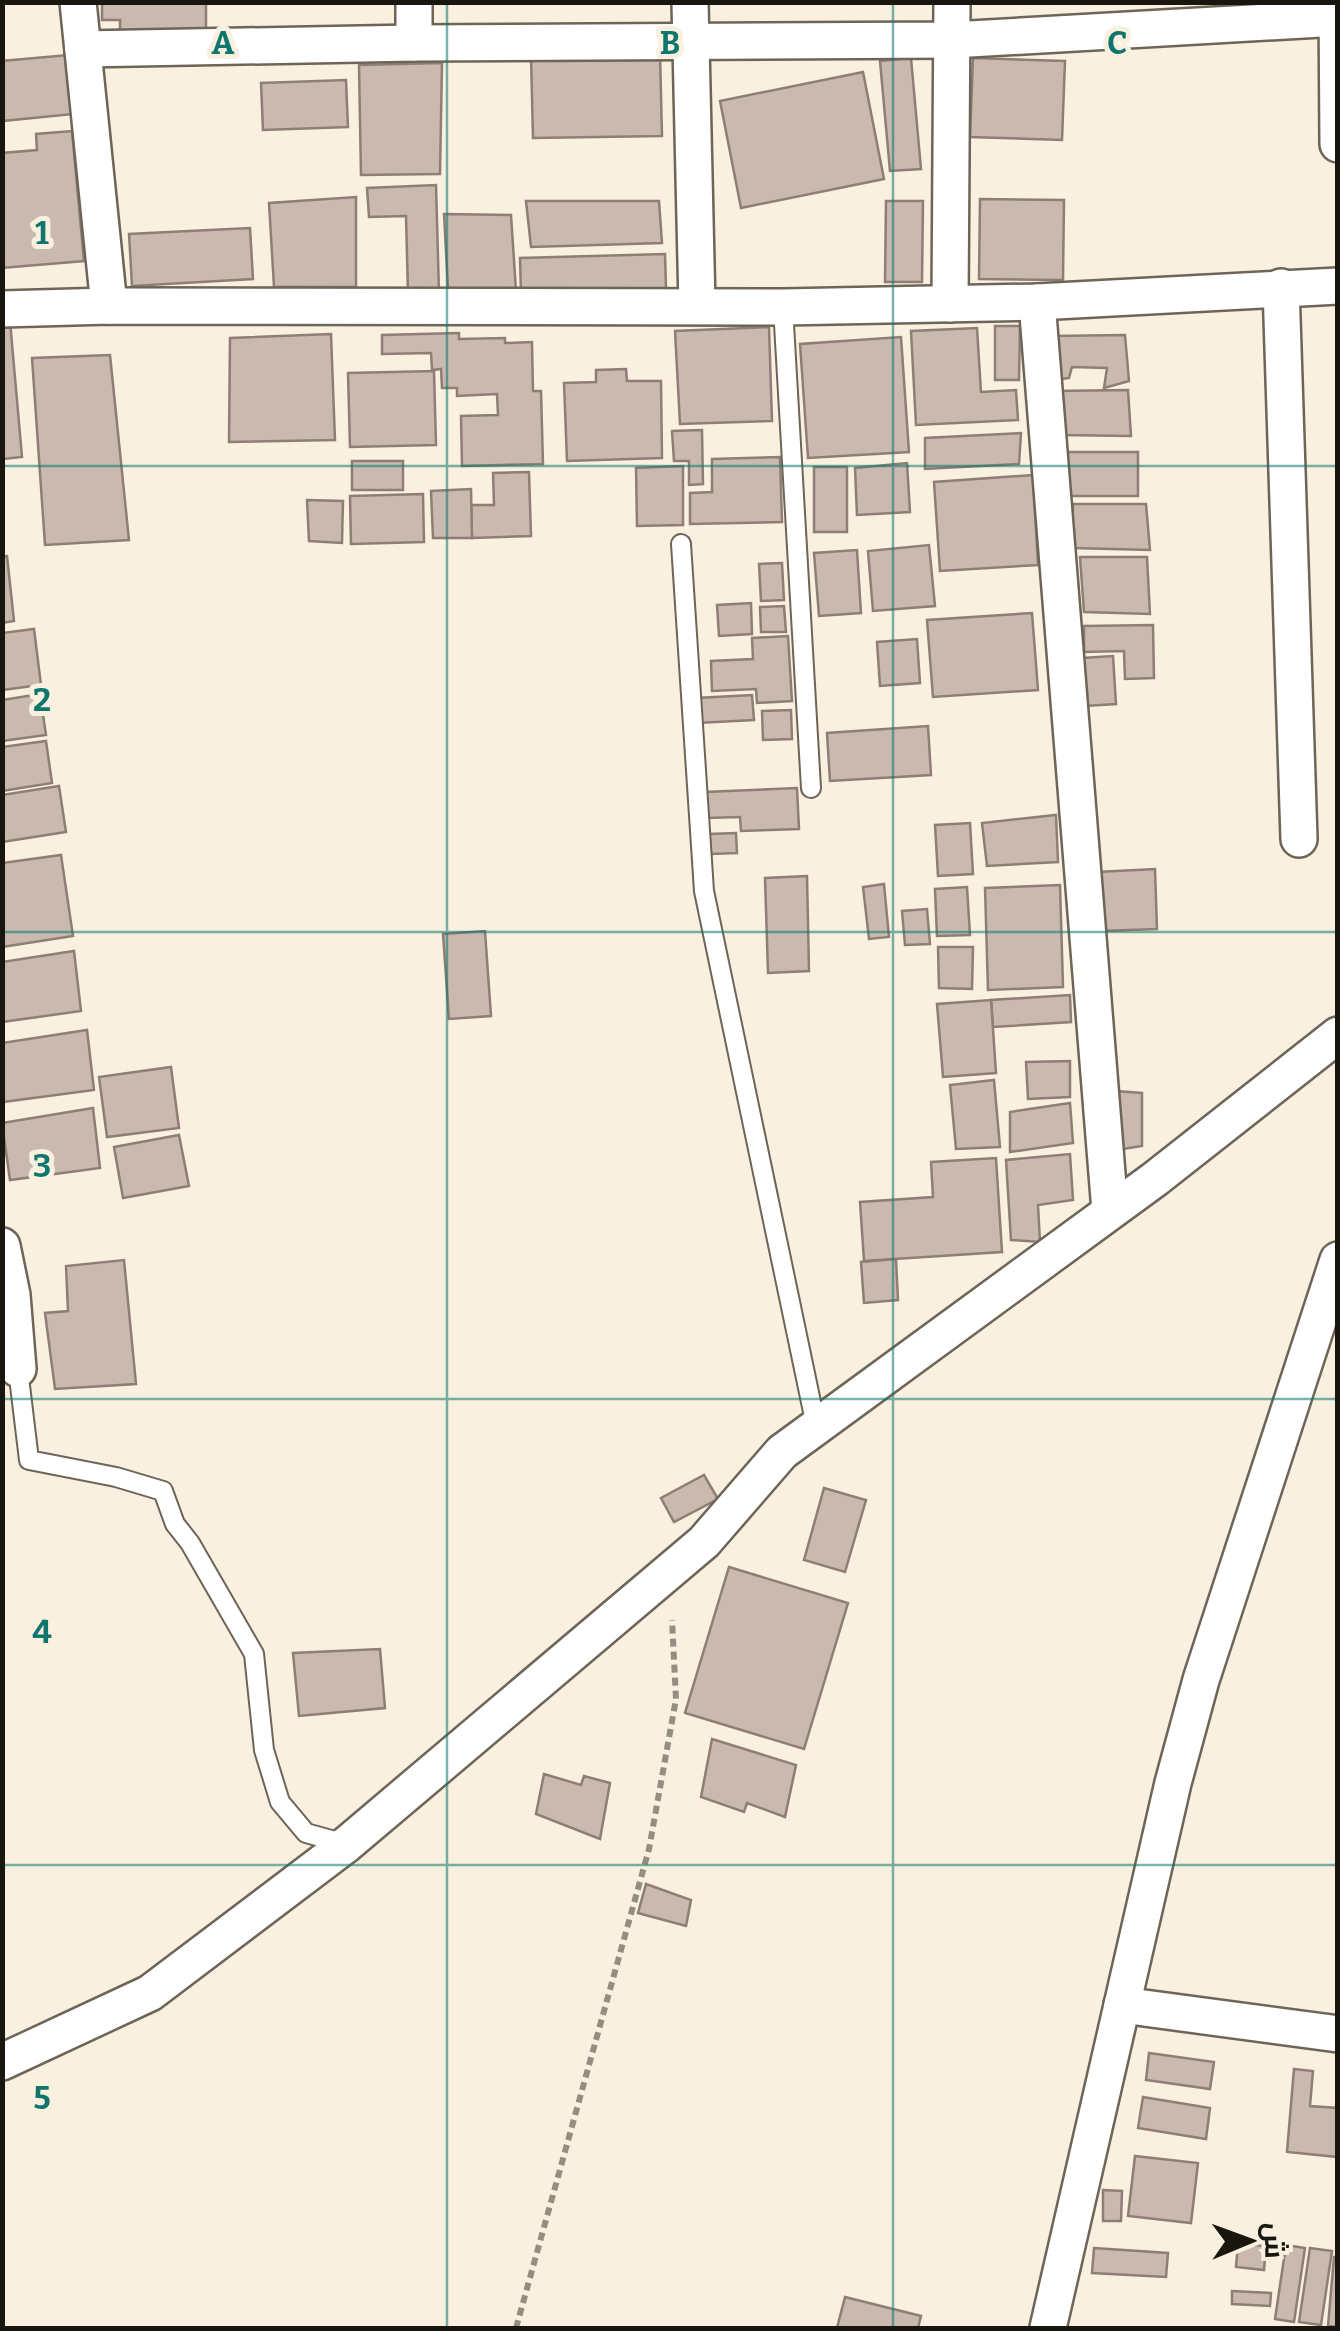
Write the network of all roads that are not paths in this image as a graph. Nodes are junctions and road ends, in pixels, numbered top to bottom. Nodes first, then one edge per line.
1 (78, 2) edge
2 (414, 2) edge
3 (690, 2) edge
4 (952, 2) edge
5 (1336, 2) edge
6 (1337, 18) edge
7 (952, 40) junction
8 (414, 42) junction
9 (692, 42) junction
10 (82, 50) junction
11 (1338, 144) edge
12 (1338, 286) edge
13 (1281, 287) junction
14 (1037, 302) junction
15 (950, 304) junction
16 (109, 306) junction
17 (697, 306) junction
18 (784, 306) junction
19 (2, 308) edge
20 (680, 544) dead end
21 (811, 788) dead end
22 (1300, 839) dead end
23 (1338, 1035) edge
24 (1110, 1211) junction
25 (2, 1246) edge
26 (1338, 1260) edge
27 (18, 1370) joint
28 (816, 1426) junction
29 (346, 1844) junction
30 (1122, 2006) junction
31 (1338, 2034) edge
32 (2, 2062) edge
33 (1048, 2328) edge

1 - 10 street
2 - 8 street
3 - 9 street
4 - 7 street
5 - 6 street
6 - 7 street
6 - 11 street
7 - 9 street
7 - 15 street
8 - 9 street
8 - 10 street
9 - 17 street
10 - 16 street
12 - 13 street
13 - 14 street
13 - 22 street
14 - 15 street
14 - 24 street
15 - 18 street
16 - 17 street
16 - 19 street
17 - 18 street
18 - 21 lane
20 - 28 lane
23 - 24 street
24 - 28 street
25 - 27 street
26 - 30 street
27 - 29 lane
28 - 29 street
29 - 32 street
30 - 31 street
30 - 33 street

